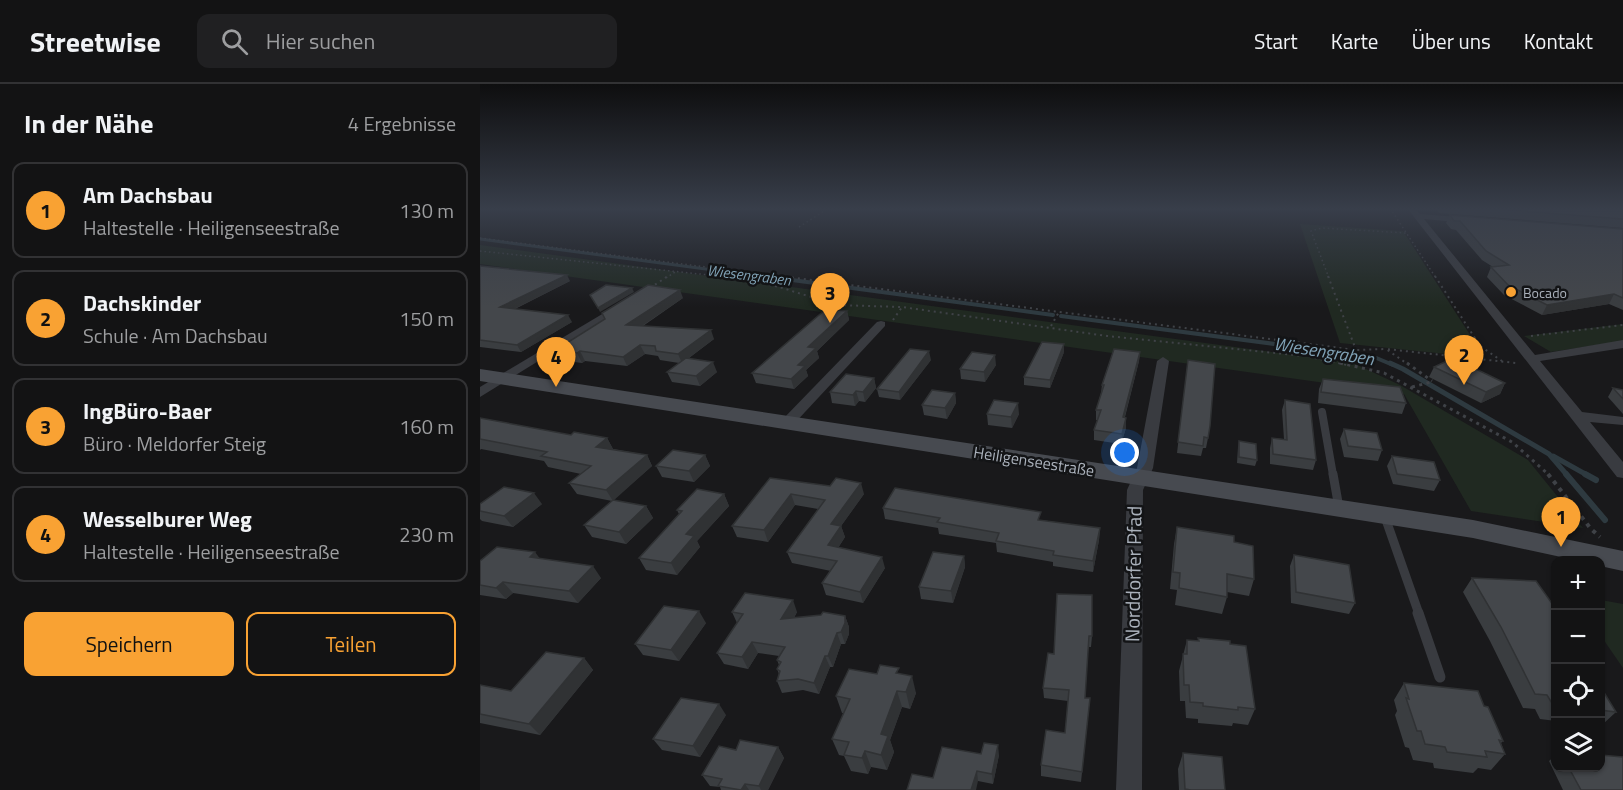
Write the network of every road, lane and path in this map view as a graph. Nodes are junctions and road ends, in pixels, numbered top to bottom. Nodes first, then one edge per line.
1 (503, 241) edge
2 (1315, 241) edge
3 (1411, 241) edge
4 (1437, 241) edge
5 (480, 251) edge
6 (676, 271) junction
7 (645, 291) joint
8 (1059, 312) junction
9 (881, 324) dead end
10 (1623, 325) edge
11 (1051, 326) junction
12 (1514, 338) junction
13 (1623, 344) edge
14 (1480, 346) junction
15 (1386, 349) junction
16 (1356, 350) junction
17 (1467, 358) junction
18 (1163, 361) dead end
19 (1503, 362) junction
20 (1533, 362) junction
21 (480, 375) edge
22 (502, 378) junction
23 (1412, 387) junction
24 (480, 393) edge
25 (1322, 412) dead end
26 (1578, 416) junction
27 (1623, 421) edge
28 (787, 423) junction
29 (1623, 473) edge
30 (1141, 478) junction
31 (1340, 509) junction
32 (1384, 516) junction
33 (1607, 543) dead end
34 (1623, 561) edge
35 (1440, 677) dead end
36 (1129, 790) edge

1 - 8 path
2 - 16 path
3 - 14 path
4 - 12 street
5 - 6 path
6 - 7 path
6 - 11 path
7 - 22 street
8 - 11 path
8 - 16 path
9 - 28 street
10 - 12 path
11 - 23 path
12 - 20 street
13 - 20 street
14 - 17 path
14 - 19 path
15 - 16 path
15 - 17 path
15 - 23 path
17 - 19 path
18 - 30 street, Norddorfer Pfad
19 - 20 path
20 - 26 street
21 - 22 main road, Heiligenseestraße
22 - 24 street
22 - 28 main road, Heiligenseestraße
23 - 33 path
25 - 31 lane
26 - 27 street
26 - 29 street
28 - 30 main road, Heiligenseestraße
30 - 31 main road, Heiligenseestraße
30 - 36 street, Norddorfer Pfad
31 - 32 main road, Heiligenseestraße
32 - 34 main road, Heiligenseestraße
32 - 35 lane

